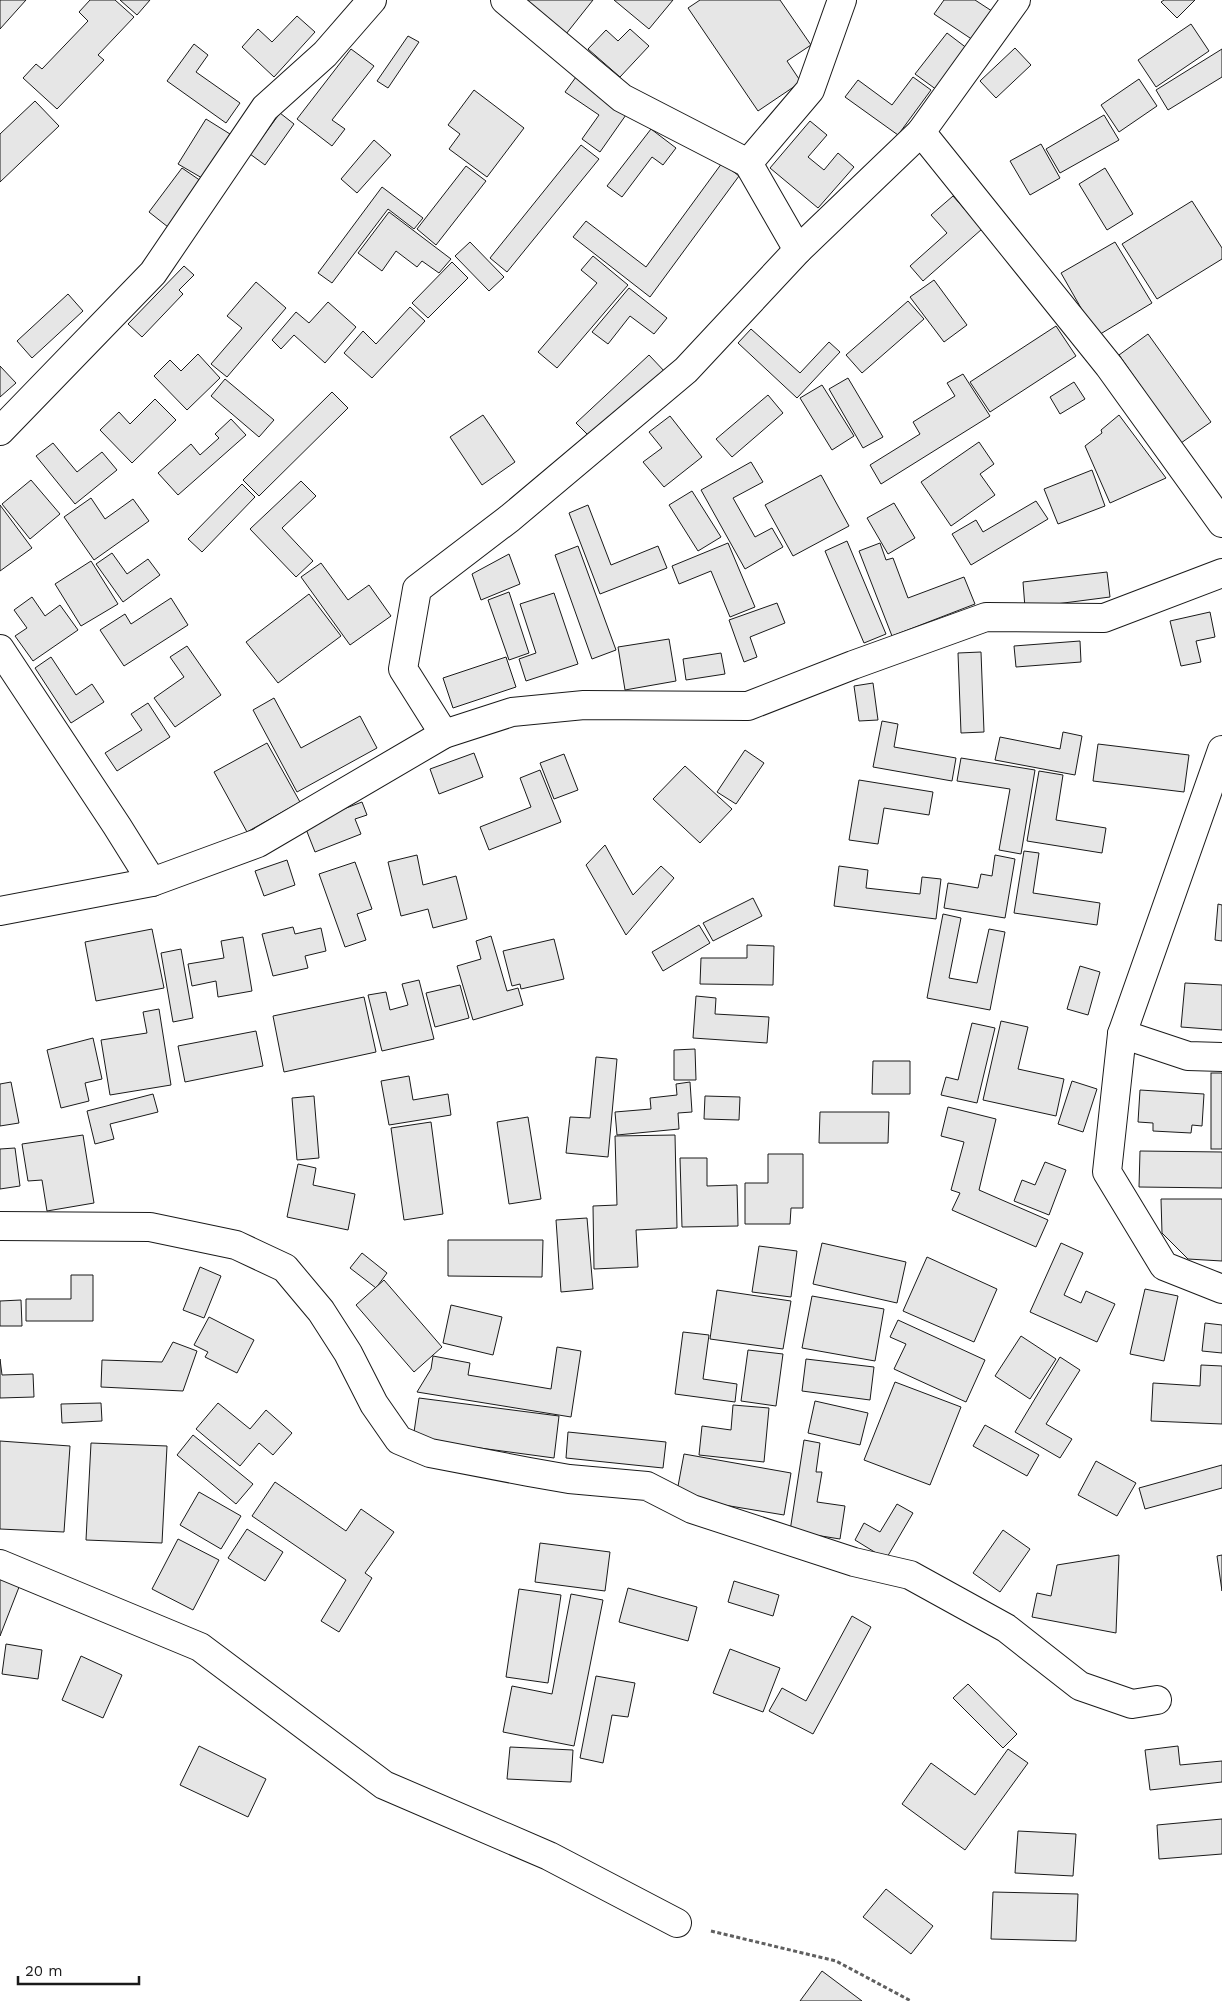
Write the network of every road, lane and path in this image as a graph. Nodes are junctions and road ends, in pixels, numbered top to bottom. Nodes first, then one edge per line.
1 (372, 0) edge
2 (505, 0) edge
3 (842, 0) edge
4 (1016, 0) edge
5 (921, 132) junction
6 (748, 163) junction
7 (798, 250) junction
8 (0, 431) edge
9 (1222, 522) edge
10 (1222, 573) edge
11 (0, 649) edge
12 (444, 734) junction
13 (1222, 750) edge
14 (152, 882) junction
15 (0, 910) edge
16 (1122, 1034) junction
17 (1222, 1057) edge
18 (0, 1226) edge
19 (1222, 1289) edge
20 (0, 1564) edge
21 (1157, 1700) dead end
22 (677, 1923) joint
23 (911, 2001) edge

1 - 8 street
2 - 6 street
3 - 6 street
4 - 5 street
5 - 7 street
5 - 9 street
6 - 7 street
7 - 12 street
10 - 12 street
11 - 14 street
12 - 14 street
13 - 16 street
14 - 15 street
16 - 17 street
16 - 19 street
18 - 21 street
20 - 22 street
22 - 23 path

